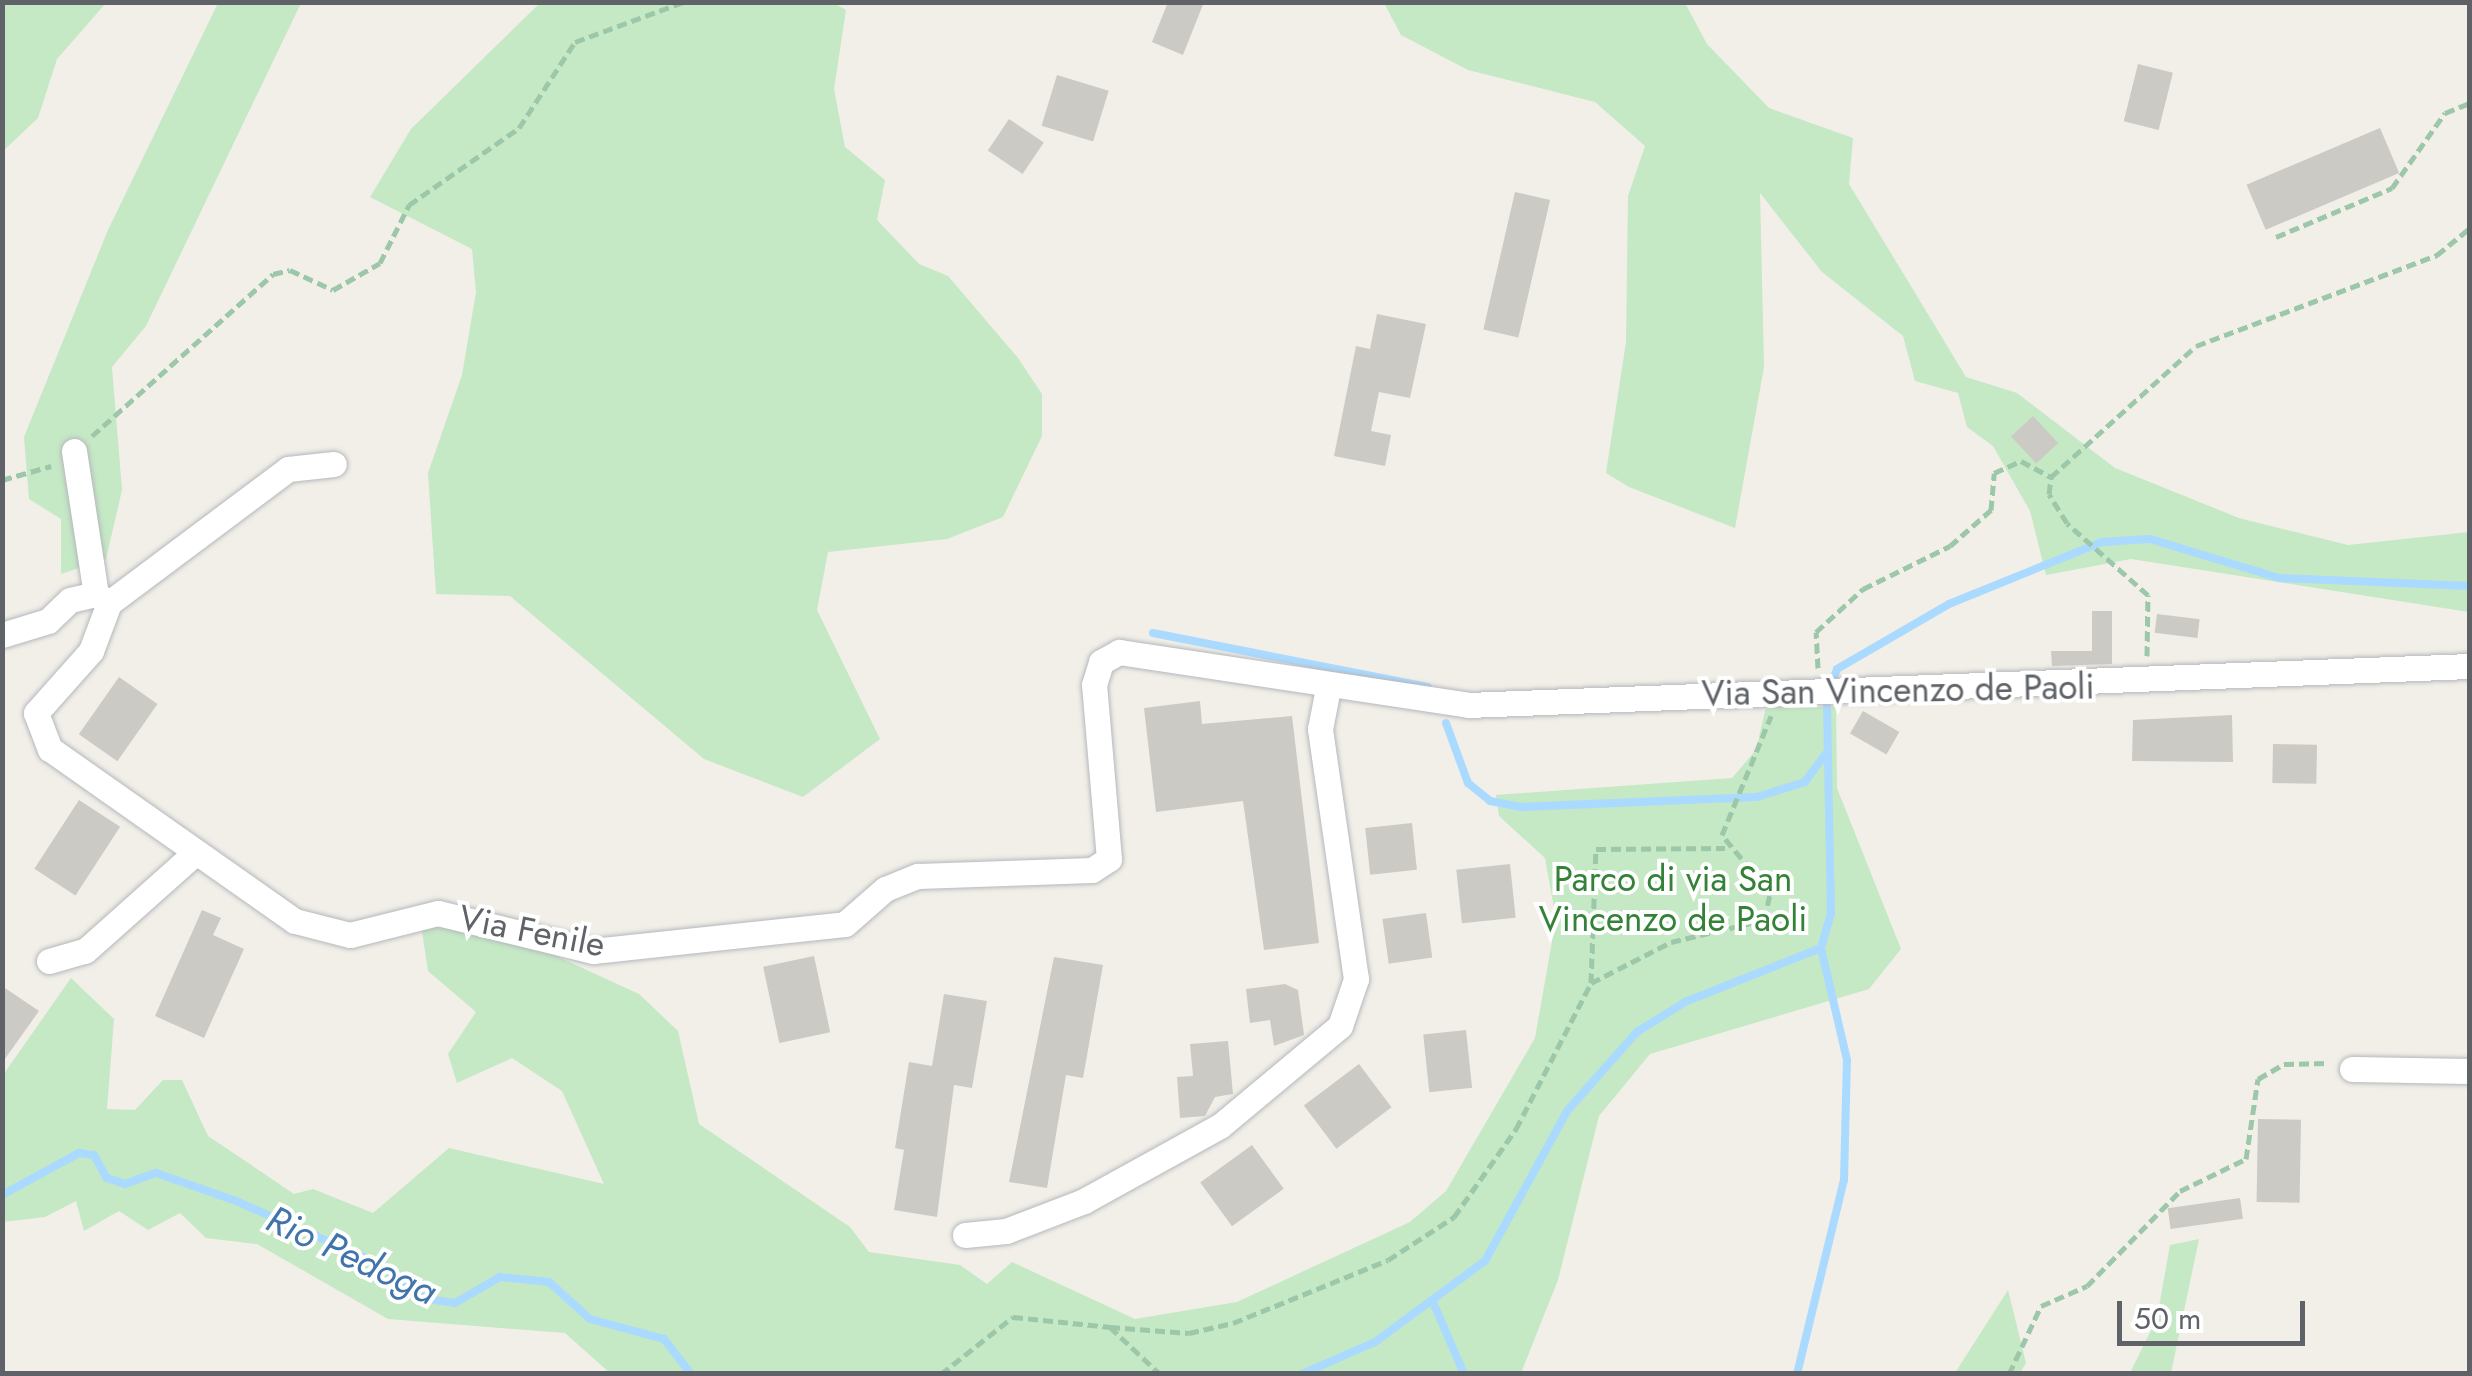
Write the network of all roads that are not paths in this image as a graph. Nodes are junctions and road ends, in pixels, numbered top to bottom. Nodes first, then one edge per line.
1 (74, 451) road end
2 (334, 464) dead end
3 (103, 598) junction
4 (2, 635) edge
5 (2470, 666) edge
6 (1328, 688) junction
7 (196, 852) junction
8 (1109, 859) joint
9 (49, 960) dead end
10 (2352, 1069) road end
11 (2470, 1070) edge
12 (965, 1235) dead end

1 - 3 street
2 - 3 street
3 - 4 street
3 - 7 street, Via Fenile
5 - 6 street, Via San Vincenzo de Paoli
6 - 8 street, Via San Vincenzo de Paoli
6 - 12 street
7 - 8 street, Via Fenile
7 - 9 street
10 - 11 street

